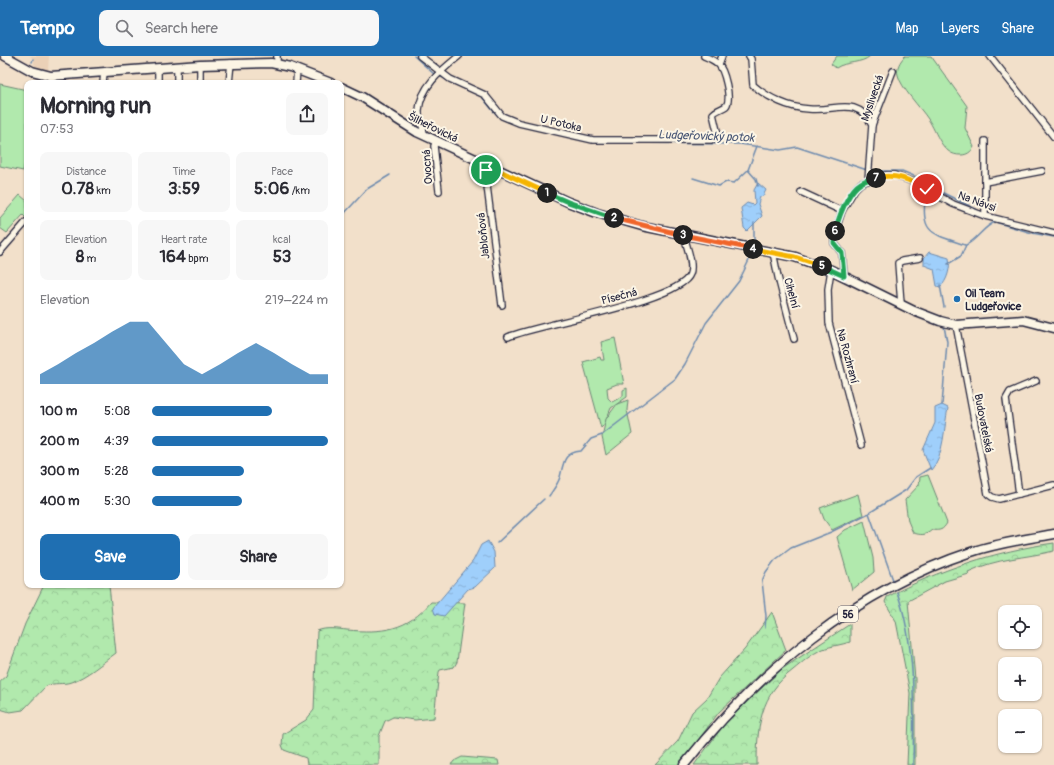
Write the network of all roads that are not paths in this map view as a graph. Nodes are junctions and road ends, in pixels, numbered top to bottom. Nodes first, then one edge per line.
1 (5, 56) edge
2 (420, 56) edge
3 (459, 56) edge
4 (704, 56) edge
5 (722, 56) edge
6 (749, 56) edge
7 (990, 56) edge
8 (277, 60) edge
9 (230, 63) junction
10 (718, 64) junction
11 (200, 65) junction
12 (178, 66) junction
13 (158, 68) junction
14 (297, 69) junction
15 (893, 71) dead end
16 (104, 72) junction
17 (440, 72) junction
18 (51, 80) edge
19 (103, 80) edge
20 (158, 80) edge
21 (177, 80) edge
22 (200, 80) edge
23 (229, 80) edge
24 (296, 80) edge
25 (324, 80) edge
26 (344, 88) edge
27 (872, 124) junction
28 (424, 135) junction
29 (1054, 137) edge
30 (436, 141) junction
31 (985, 141) dead end
32 (487, 165) junction
33 (1042, 171) dead end
34 (868, 180) junction
35 (985, 182) junction
36 (439, 191) dead end
37 (801, 192) dead end
38 (842, 211) junction
39 (985, 216) junction
40 (24, 224) edge
41 (1054, 233) edge
42 (684, 235) junction
43 (0, 252) edge
44 (773, 252) junction
45 (920, 258) dead end
46 (831, 270) junction
47 (844, 276) junction
48 (901, 304) junction
49 (502, 305) dead end
50 (956, 325) junction
51 (1054, 328) edge
52 (508, 337) dead end
53 (794, 339) dead end
54 (1036, 381) dead end
55 (861, 445) dead end
56 (1054, 485) edge
57 (1018, 494) junction
58 (1054, 534) edge
59 (684, 765) edge

1 - 18 street
2 - 17 street, U Potoka
3 - 17 street
4 - 10 street
5 - 10 street
6 - 27 street
7 - 29 street
8 - 9 street
8 - 14 street
9 - 11 street
9 - 23 street
10 - 17 street, U Potoka
11 - 12 street
11 - 22 street
12 - 13 street
12 - 21 street
13 - 16 street
13 - 20 street
14 - 24 street
14 - 25 street
15 - 27 street, Myslivecká
16 - 18 street
16 - 19 street
17 - 28 street
26 - 28 street, Šilheřovická
27 - 34 street, Myslivecká
28 - 30 street, Šilheřovická
30 - 32 street, Šilheřovická
30 - 36 street, Ovocná
31 - 35 street
32 - 42 street, Šilheřovická
32 - 49 street, Jabloňová
33 - 35 street
34 - 38 street, Na Návsi
34 - 39 street, Na Návsi
35 - 39 street
37 - 38 street
38 - 47 street, Na Návsi
39 - 41 street, Na Návsi
40 - 43 street
42 - 44 street, Šilheřovická
42 - 52 street, Písečná
44 - 46 street, Šilheřovická
44 - 53 street, Cihelní
45 - 48 street
46 - 47 street, Šilheřovická
46 - 55 street, Na Rozhraní
47 - 48 street, Šilheřovická
48 - 50 street, Šilheřovická
50 - 51 street
50 - 57 street, Budovatelská
54 - 57 street
56 - 57 street, Budovatelská
58 - 59 street, 56

